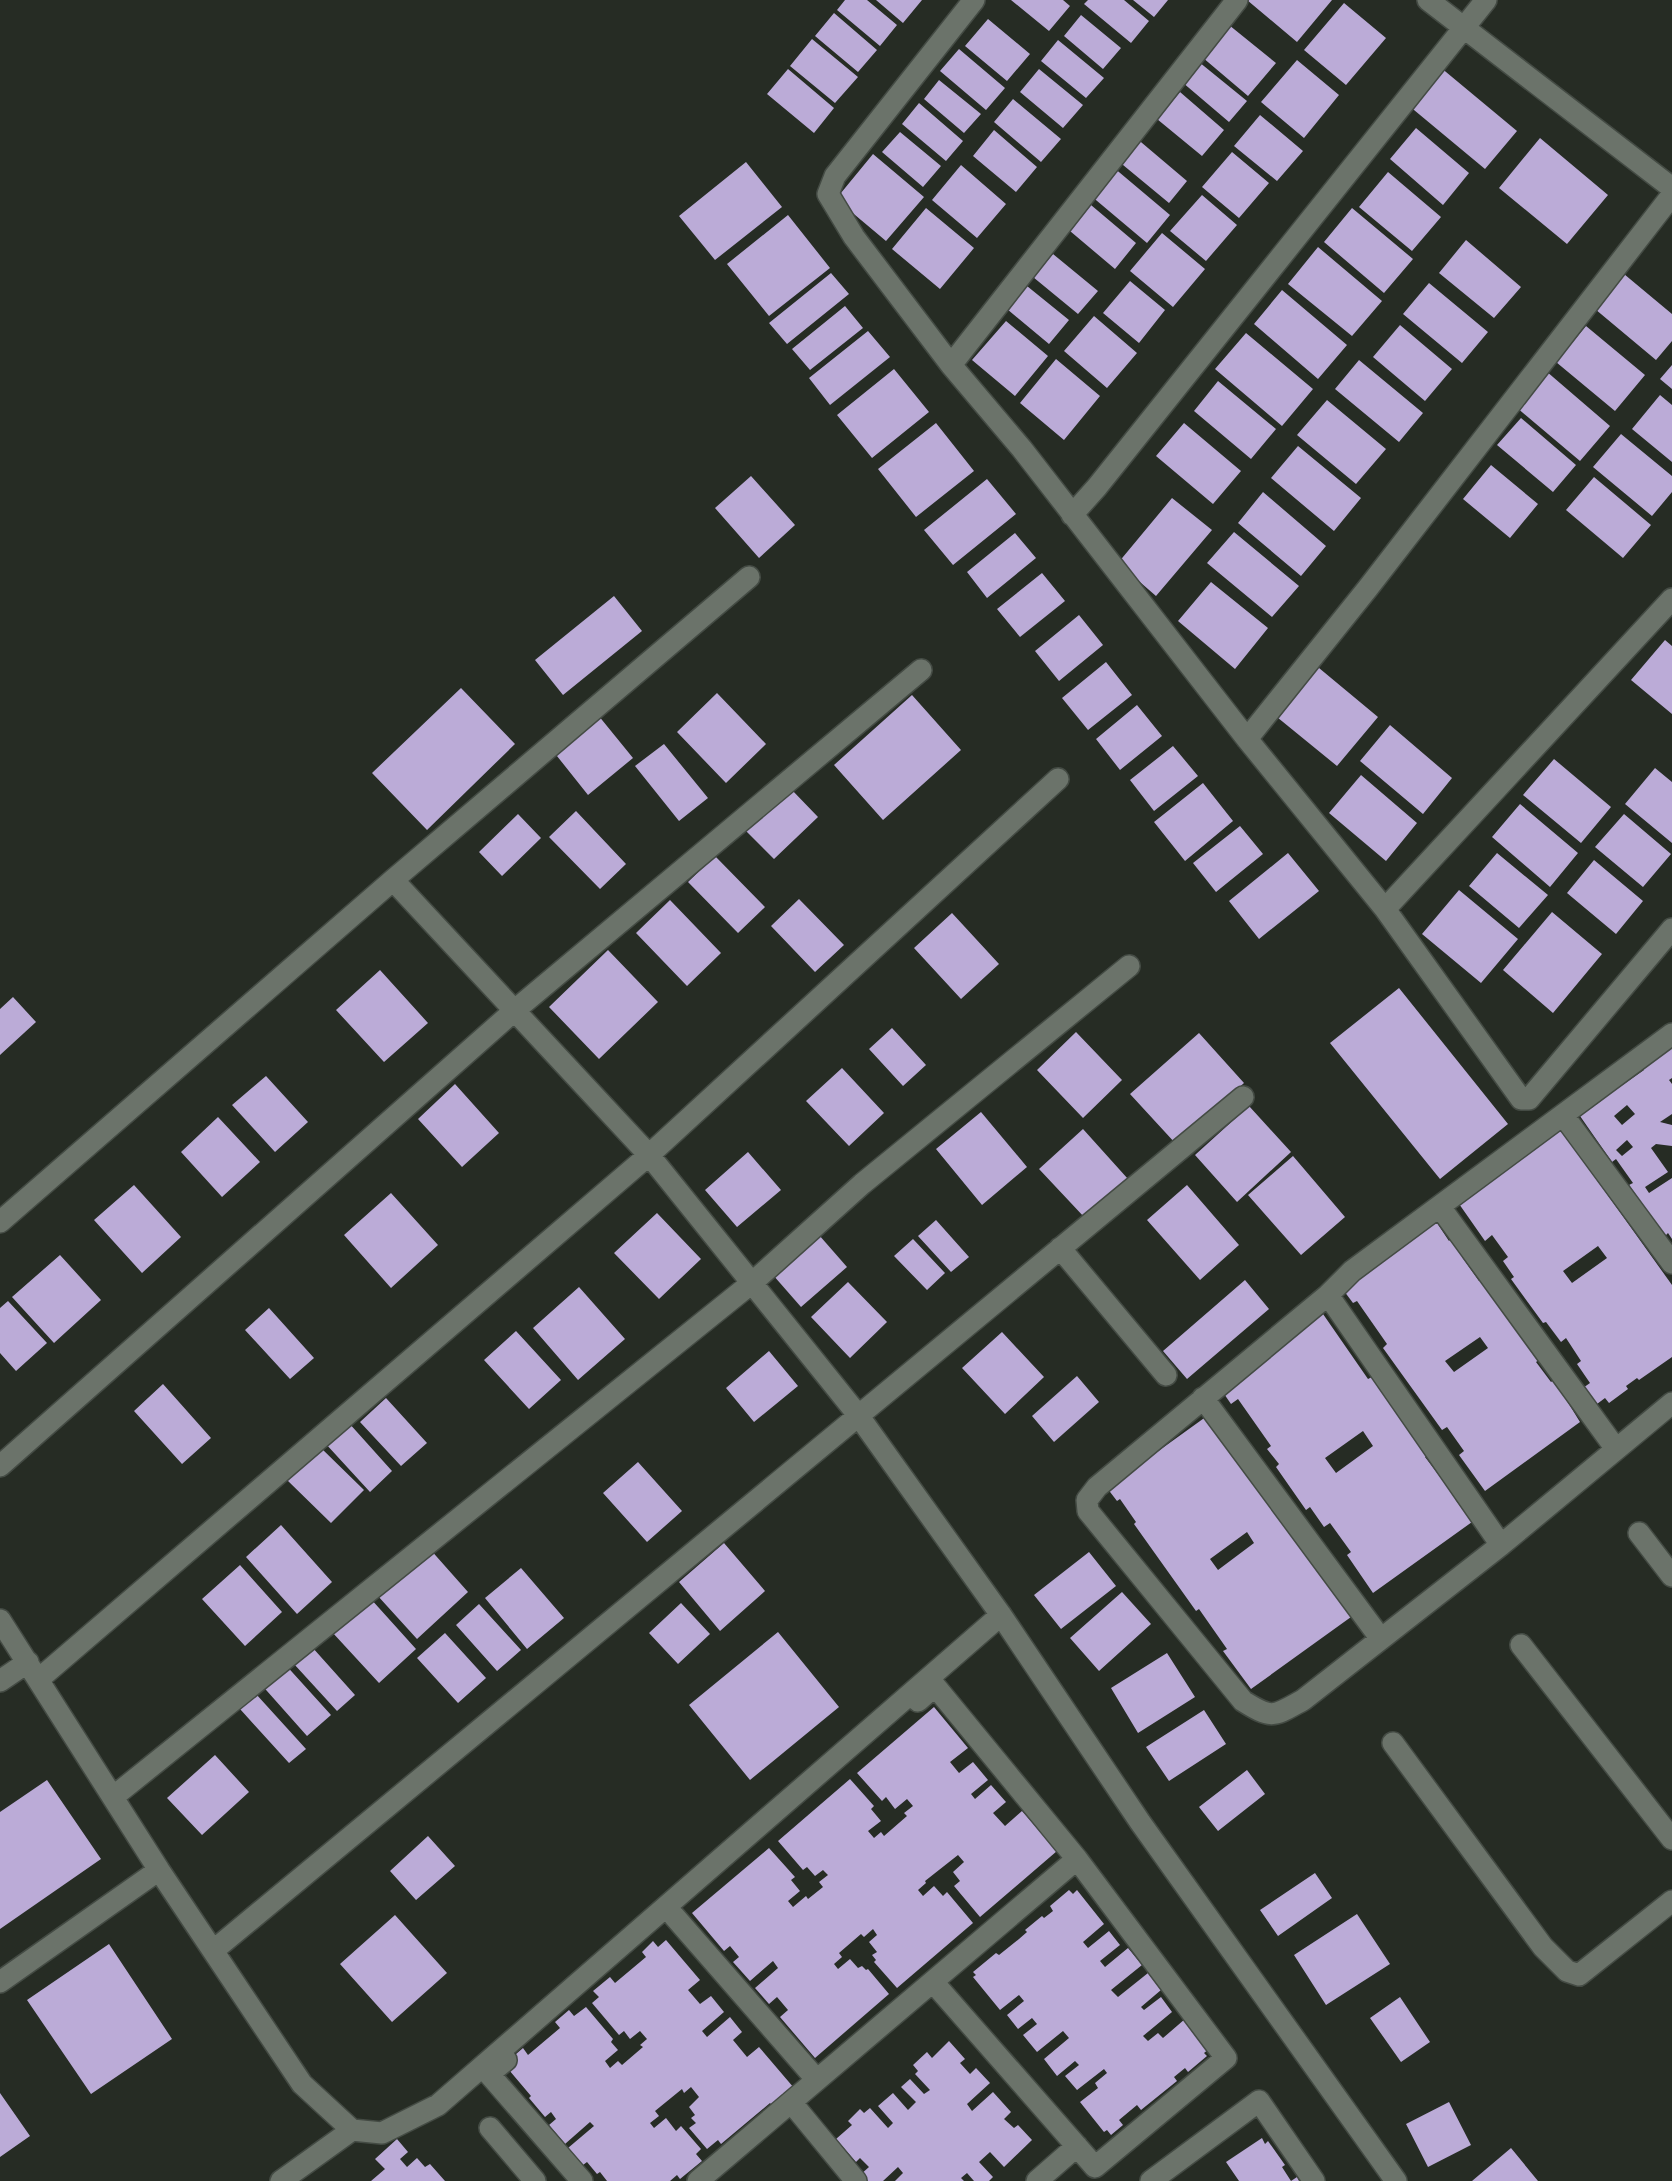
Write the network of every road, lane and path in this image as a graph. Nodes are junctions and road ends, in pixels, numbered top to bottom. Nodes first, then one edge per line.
1 (974, 0) edge
2 (1237, 0) edge
3 (1428, 0) edge
4 (1486, 0) edge
5 (1464, 29) junction
6 (1672, 188) edge
7 (1672, 195) edge
8 (951, 365) junction
9 (1072, 515) junction
10 (749, 577) dead end
11 (1672, 599) edge
12 (921, 670) dead end
13 (1247, 739) junction
14 (1058, 779) dead end
15 (393, 880) junction
16 (1385, 909) junction
17 (1672, 929) edge
18 (1129, 965) dead end
19 (514, 1011) junction
20 (1672, 1034) edge
21 (1243, 1097) dead end
22 (1563, 1115) junction
23 (649, 1155) junction
24 (1440, 1207) junction
25 (0, 1222) edge
26 (1060, 1248) junction
27 (1672, 1263) edge
28 (752, 1282) junction
29 (1328, 1295) junction
30 (1166, 1375) dead end
31 (1203, 1398) junction
32 (1672, 1403) edge
33 (858, 1415) junction
34 (1616, 1450) junction
35 (0, 1466) edge
36 (1639, 1533) dead end
37 (1501, 1545) junction
38 (1672, 1576) edge
39 (1001, 1615) junction
40 (0, 1620) edge
41 (1381, 1639) junction
42 (1521, 1645) dead end
43 (34, 1671) junction
44 (0, 1681) edge
45 (1393, 1743) dead end
46 (113, 1797) junction
47 (1672, 1839) edge
48 (1077, 1859) junction
49 (159, 1870) junction
50 (1672, 1901) edge
51 (674, 1916) junction
52 (215, 1950) junction
53 (0, 1982) edge
54 (933, 1982) junction
55 (817, 2080) junction
56 (791, 2102) junction
57 (527, 2120) junction
58 (352, 2130) junction
59 (1077, 2146) junction
60 (281, 2181) edge
61 (535, 2181) edge
62 (582, 2181) edge
63 (698, 2181) edge
64 (856, 2181) edge
65 (1037, 2181) edge
66 (1151, 2181) edge
67 (1314, 2181) edge
68 (1396, 2181) edge

1 - 8 street
2 - 8 street
3 - 5 street
4 - 5 street
5 - 6 street
5 - 9 street
7 - 13 street
8 - 9 street
9 - 13 street
10 - 15 street
11 - 16 street
12 - 19 street
13 - 16 street
14 - 23 street
15 - 19 street
15 - 25 street
16 - 17 street
18 - 28 street
19 - 23 street
19 - 35 street
20 - 22 street
21 - 26 street
22 - 24 street
22 - 27 street
23 - 28 street
23 - 43 street
24 - 29 street
24 - 34 street
26 - 30 street
26 - 33 street
28 - 33 street
28 - 46 street
29 - 31 street
29 - 37 street
31 - 41 street
31 - 41 street
32 - 34 street
33 - 39 street
33 - 52 street
34 - 37 street
36 - 38 street
37 - 41 street
39 - 58 street
39 - 68 street
40 - 43 street
42 - 47 street
43 - 44 street
43 - 46 street
45 - 50 street
46 - 49 street
48 - 51 street
48 - 54 street
48 - 59 street
49 - 52 street
49 - 53 street
51 - 55 street
51 - 57 street
52 - 58 street
54 - 55 street
54 - 59 street
55 - 56 street
56 - 63 street
56 - 64 street
57 - 61 street
57 - 62 street
58 - 60 street
59 - 65 street
66 - 67 street

